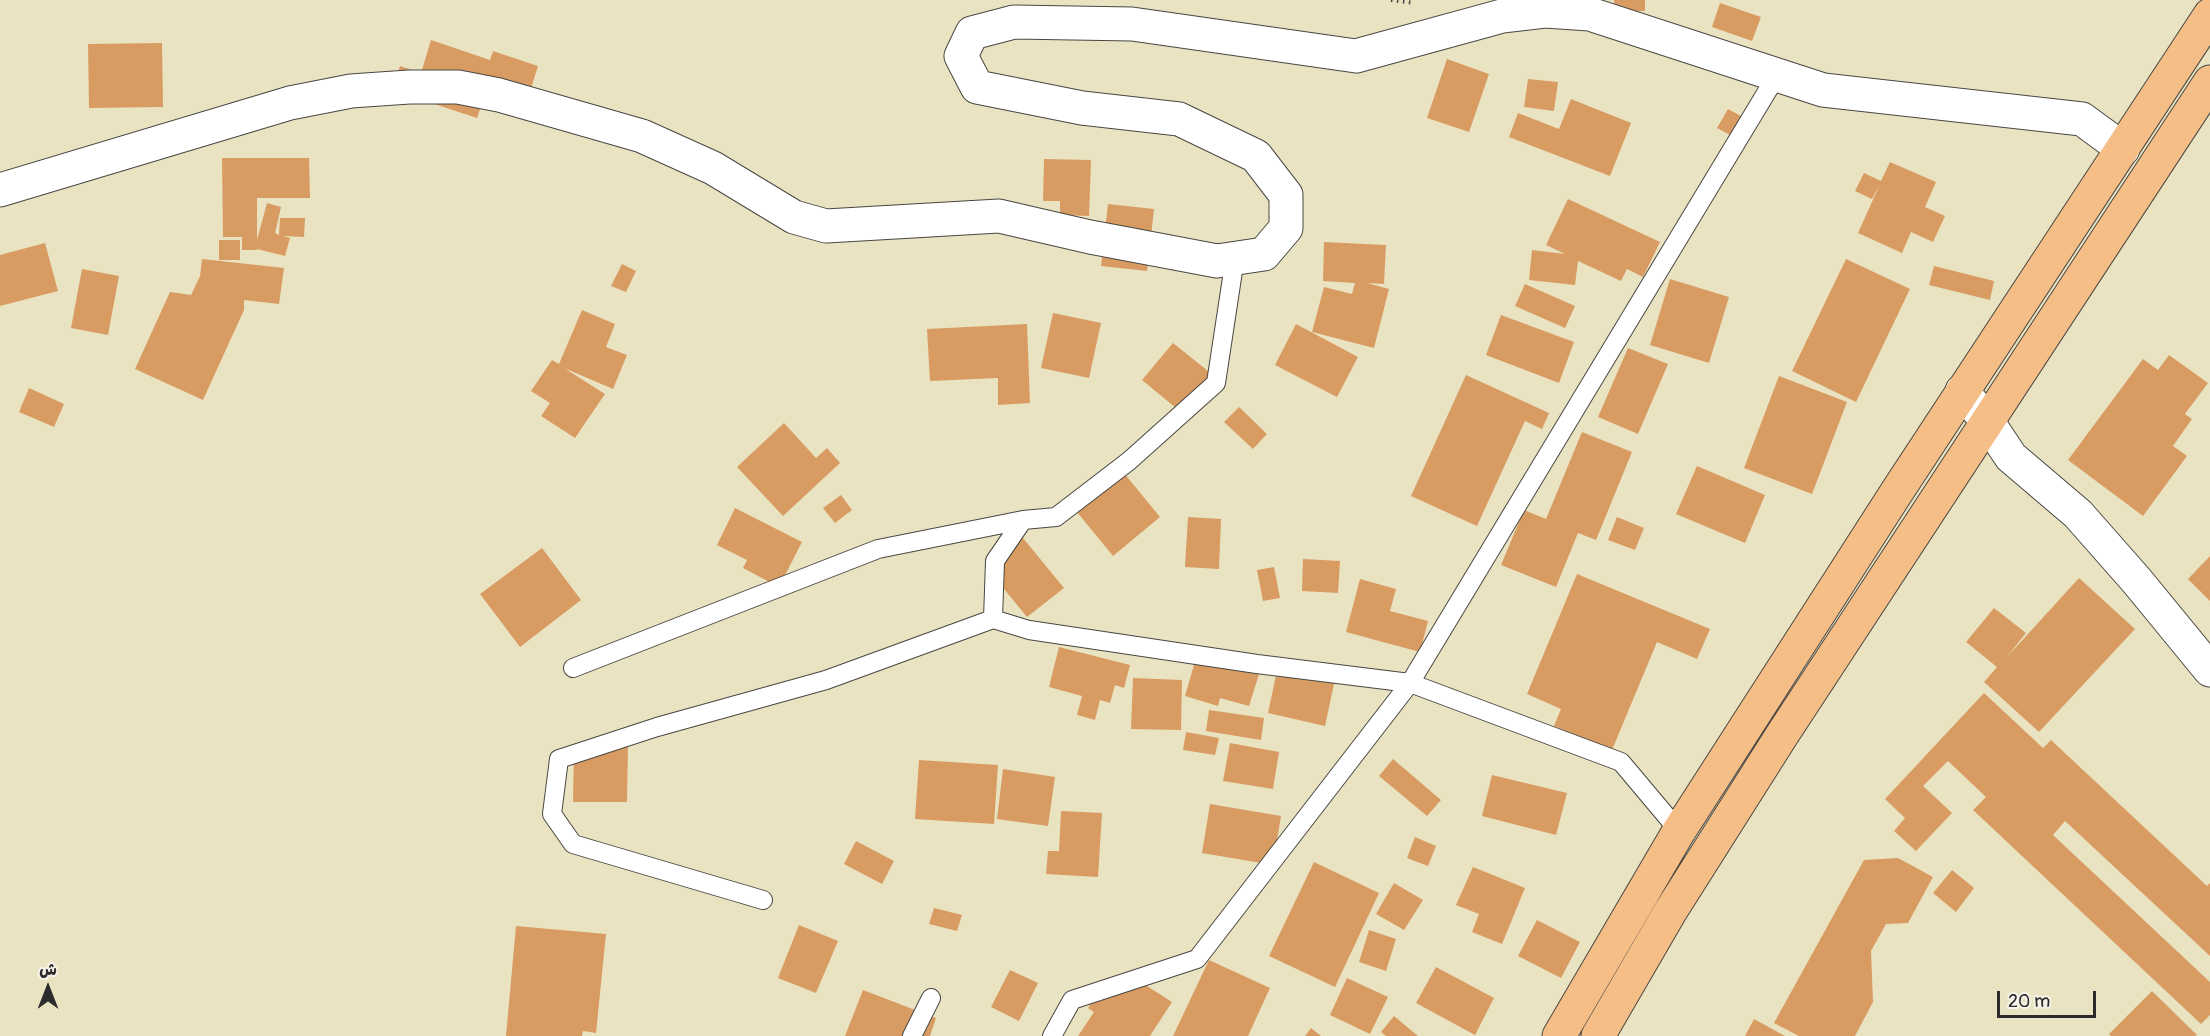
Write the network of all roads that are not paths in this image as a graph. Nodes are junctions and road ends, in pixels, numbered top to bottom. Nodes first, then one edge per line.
1 (2210, 15) edge
2 (1777, 75) junction
3 (2210, 82) edge
4 (2124, 149) junction
5 (0, 190) edge
6 (1235, 258) junction
7 (1962, 391) junction
8 (1987, 421) junction
9 (1023, 520) junction
10 (993, 619) junction
11 (573, 668) dead end
12 (2210, 670) edge
13 (1410, 683) junction
14 (1679, 831) junction
15 (763, 900) dead end
16 (932, 998) dead end
17 (912, 1036) edge
18 (1052, 1036) edge
19 (1559, 1036) edge
20 (1598, 1036) edge

1 - 4 main road
2 - 4 street
2 - 6 street
2 - 13 lane
3 - 8 main road
4 - 7 main road
5 - 6 street
6 - 9 lane
7 - 8 street
7 - 14 main road
8 - 12 street
8 - 20 main road
9 - 10 lane
9 - 11 lane
10 - 13 lane
10 - 15 lane
13 - 14 lane
13 - 18 lane
14 - 19 main road
16 - 17 lane

